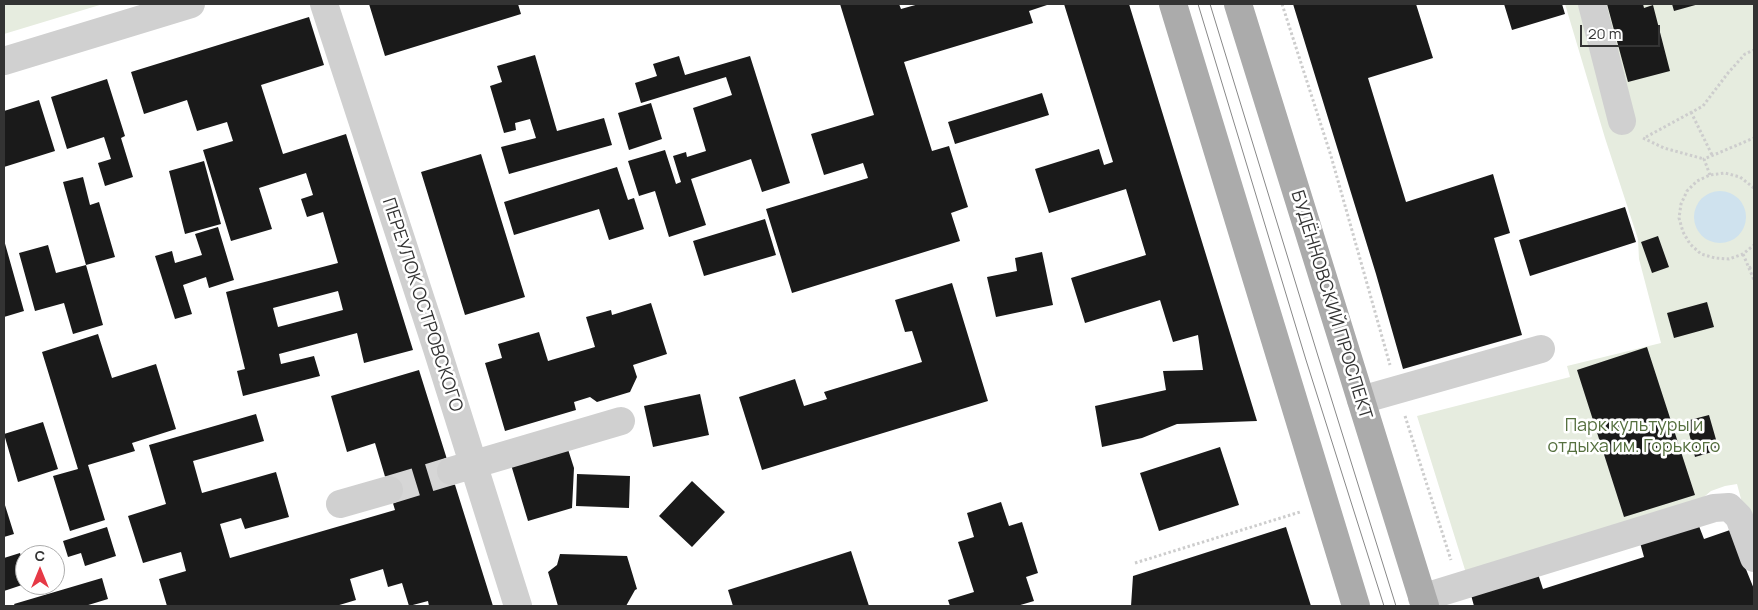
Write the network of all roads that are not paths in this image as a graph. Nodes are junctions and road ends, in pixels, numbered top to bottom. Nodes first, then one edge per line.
1 (191, 4) edge
2 (324, 4) edge
3 (1173, 4) edge
4 (1238, 4) edge
5 (1592, 4) edge
6 (4, 61) edge
7 (1632, 130) road end
8 (1541, 349) dead end
9 (1361, 400) junction
10 (620, 421) dead end
11 (462, 468) junction
12 (389, 490) tunnel mouth
13 (340, 504) dead end
14 (1754, 558) edge
15 (1423, 602) edge
16 (518, 606) edge
17 (1356, 606) edge

1 - 6 street
2 - 11 street, ПЕРЕУЛОК ОСТРОВСКОГО
3 - 17 main road
4 - 9 main road, БУДЁННОВСКИЙ ПРОСПЕКТ
5 - 7 street
8 - 9 street
9 - 15 main road, БУДЁННОВСКИЙ ПРОСПЕКТ
10 - 11 street
11 - 16 street, ПЕРЕУЛОК ОСТРОВСКОГО
12 - 13 street
14 - 15 street

